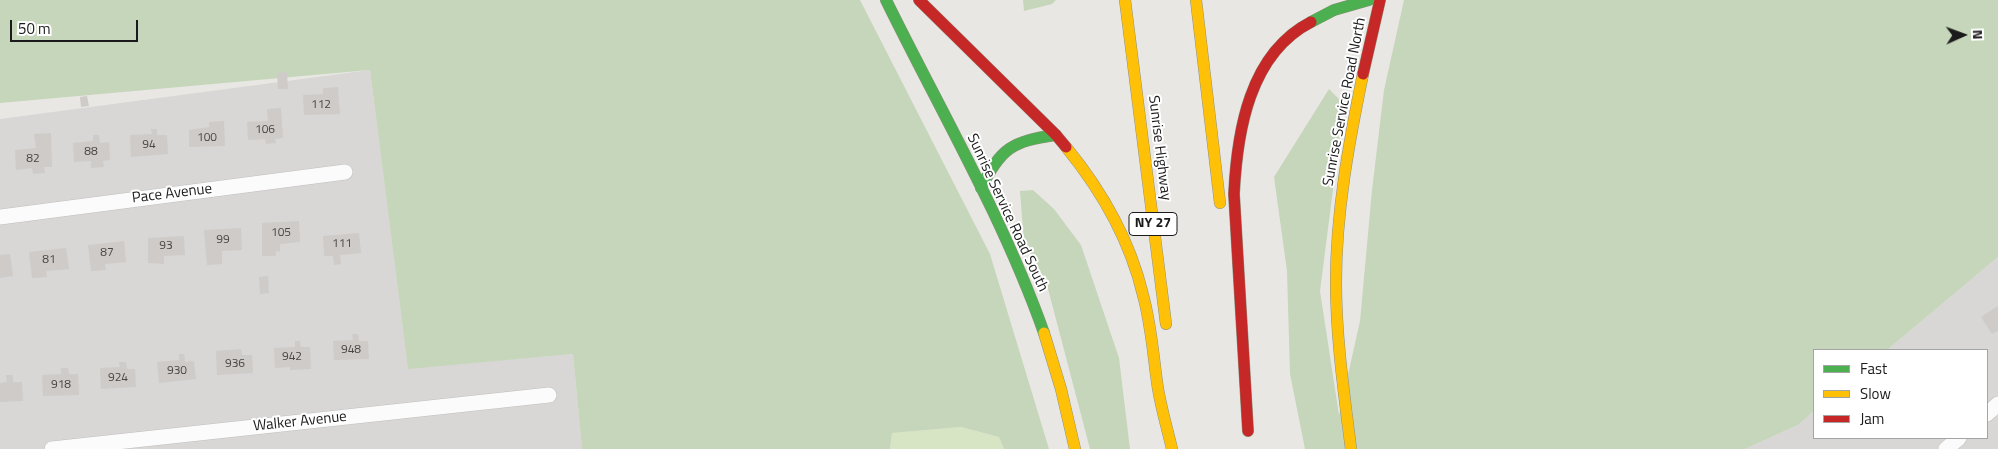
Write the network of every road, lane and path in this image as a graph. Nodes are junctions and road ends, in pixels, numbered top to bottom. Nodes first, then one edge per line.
1 (886, 0) edge
2 (919, 0) edge
3 (1125, 0) edge
4 (1196, 0) edge
5 (1369, 0) edge
6 (1380, 0) edge
7 (1056, 135) junction
8 (345, 172) dead end
9 (981, 188) junction
10 (1222, 215) dead end
11 (0, 217) edge
12 (1225, 245) dead end
13 (1168, 339) dead end
14 (549, 395) dead end
15 (1998, 404) edge
16 (1988, 413) edge
17 (1177, 421) dead end
18 (1958, 439) edge
19 (52, 449) edge
20 (1076, 449) edge
21 (1172, 449) edge
22 (1181, 449) edge
23 (1351, 449) edge
24 (1946, 449) edge

1 - 9 main road, Sunrise Service Road South
2 - 7 main road
3 - 13 main road, Sunrise Highway / NY 27
4 - 10 main road
5 - 12 main road
6 - 23 main road, Sunrise Service Road North
7 - 9 main road
7 - 21 main road
8 - 11 street, Pace Avenue
9 - 20 main road, Sunrise Service Road South
14 - 19 street, Walker Avenue
15 - 16 street
17 - 22 main road
18 - 24 street

